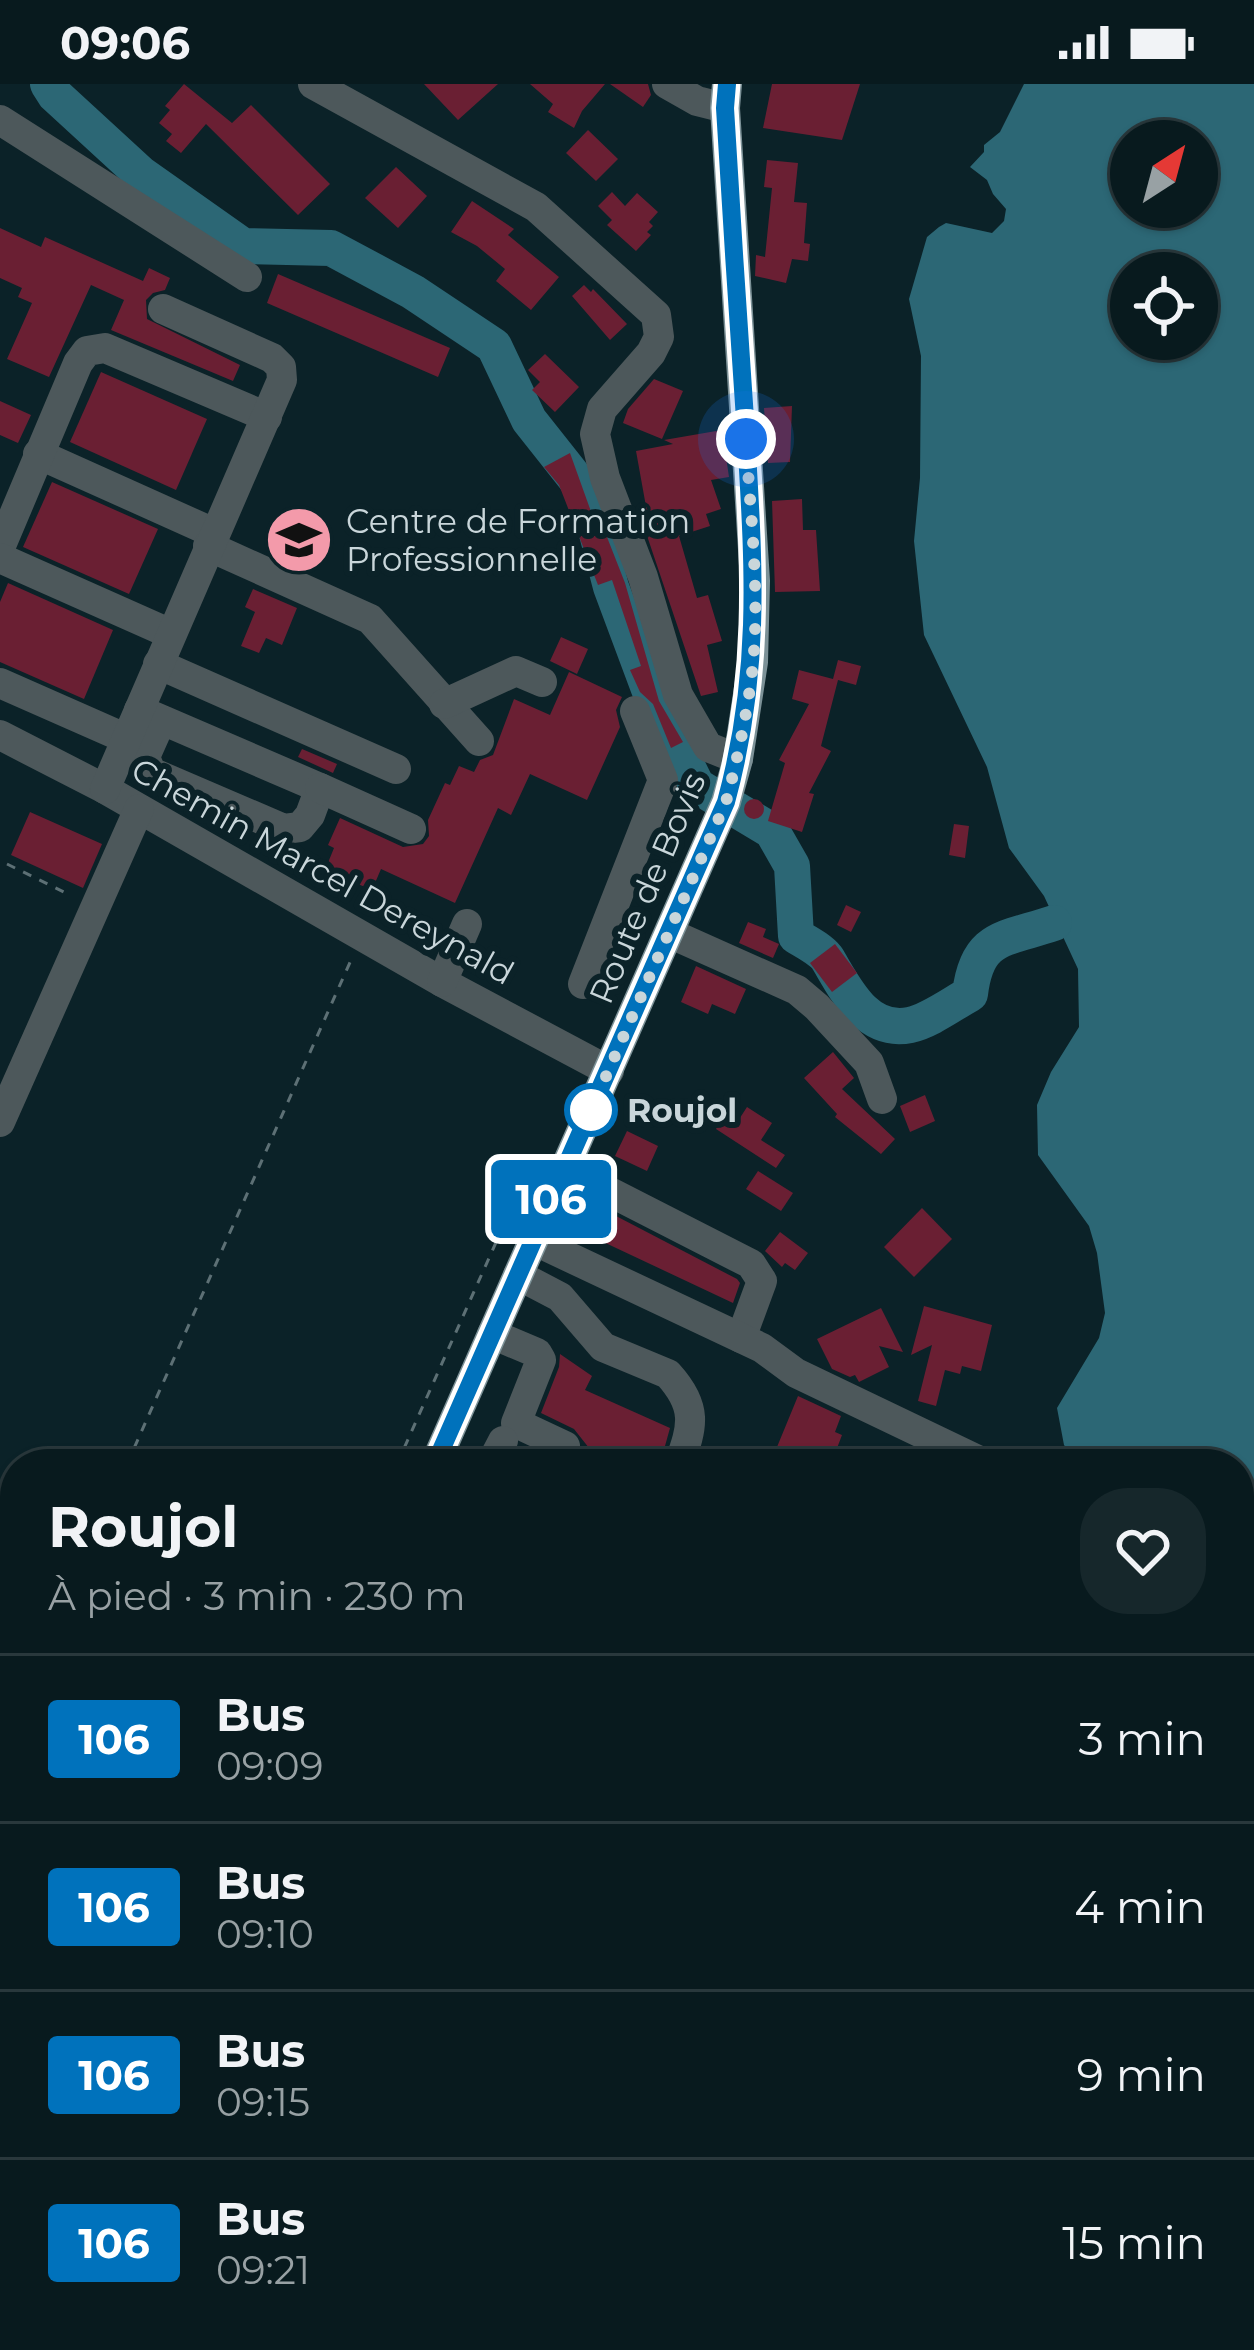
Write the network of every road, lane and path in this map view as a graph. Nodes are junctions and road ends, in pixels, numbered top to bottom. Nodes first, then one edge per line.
1 (313, 84) edge
2 (667, 84) edge
3 (726, 96) edge
4 (0, 120) edge
5 (247, 277) dead end
6 (164, 309) dead end
7 (267, 416) junction
8 (38, 454) junction
9 (211, 540) junction
10 (0, 548) edge
11 (0, 558) edge
12 (171, 634) junction
13 (158, 664) junction
14 (542, 682) dead end
15 (0, 683) edge
16 (444, 704) junction
17 (635, 711) dead end
18 (142, 723) junction
19 (0, 735) edge
20 (478, 741) dead end
21 (738, 759) junction
22 (396, 769) dead end
23 (320, 788) junction
24 (105, 789) junction
25 (139, 809) junction
26 (411, 829) dead end
27 (7, 864) dead end
28 (95, 907) junction
29 (466, 924) dead end
30 (669, 933) junction
31 (352, 958) dead end
32 (442, 982) junction
33 (583, 985) dead end
34 (609, 1071) junction
35 (882, 1099) dead end
36 (1, 1115) edge
37 (531, 1165) dead end
38 (612, 1193) dead end
39 (533, 1240) junction
40 (518, 1275) junction
41 (492, 1334) junction
42 (741, 1338) junction
43 (565, 1446) dead end
44 (134, 1449) edge
45 (405, 1449) edge
46 (442, 1449) edge
47 (684, 1449) edge
48 (955, 1449) edge

1 - 21 street
2 - 3 street
3 - 21 main road, Route de Bovis
4 - 5 street
6 - 7 street
7 - 8 street
7 - 9 street
8 - 9 street
8 - 10 street
9 - 12 street
9 - 16 street
11 - 12 street
12 - 13 street
13 - 18 street
13 - 22 street
14 - 16 street
15 - 18 street
16 - 20 street
17 - 33 street
18 - 23 street
18 - 23 street
18 - 24 street
19 - 24 street, Chemin Marcel Dereynald
21 - 30 main road, Route de Bovis
23 - 26 street
24 - 25 street, Chemin Marcel Dereynald
25 - 28 street
25 - 32 street, Chemin Marcel Dereynald
27 - 28 path
28 - 36 street
29 - 32 street
30 - 34 main road, Route de Bovis
30 - 35 street
31 - 44 path
32 - 34 street, Chemin Marcel Dereynald
34 - 39 main road, Route de Bovis
37 - 45 path
38 - 42 street
39 - 40 main road, Route de Bovis
39 - 42 street
40 - 41 main road, Route de Bovis
40 - 47 street
41 - 43 street
41 - 46 main road, Route de Bovis
42 - 48 street

